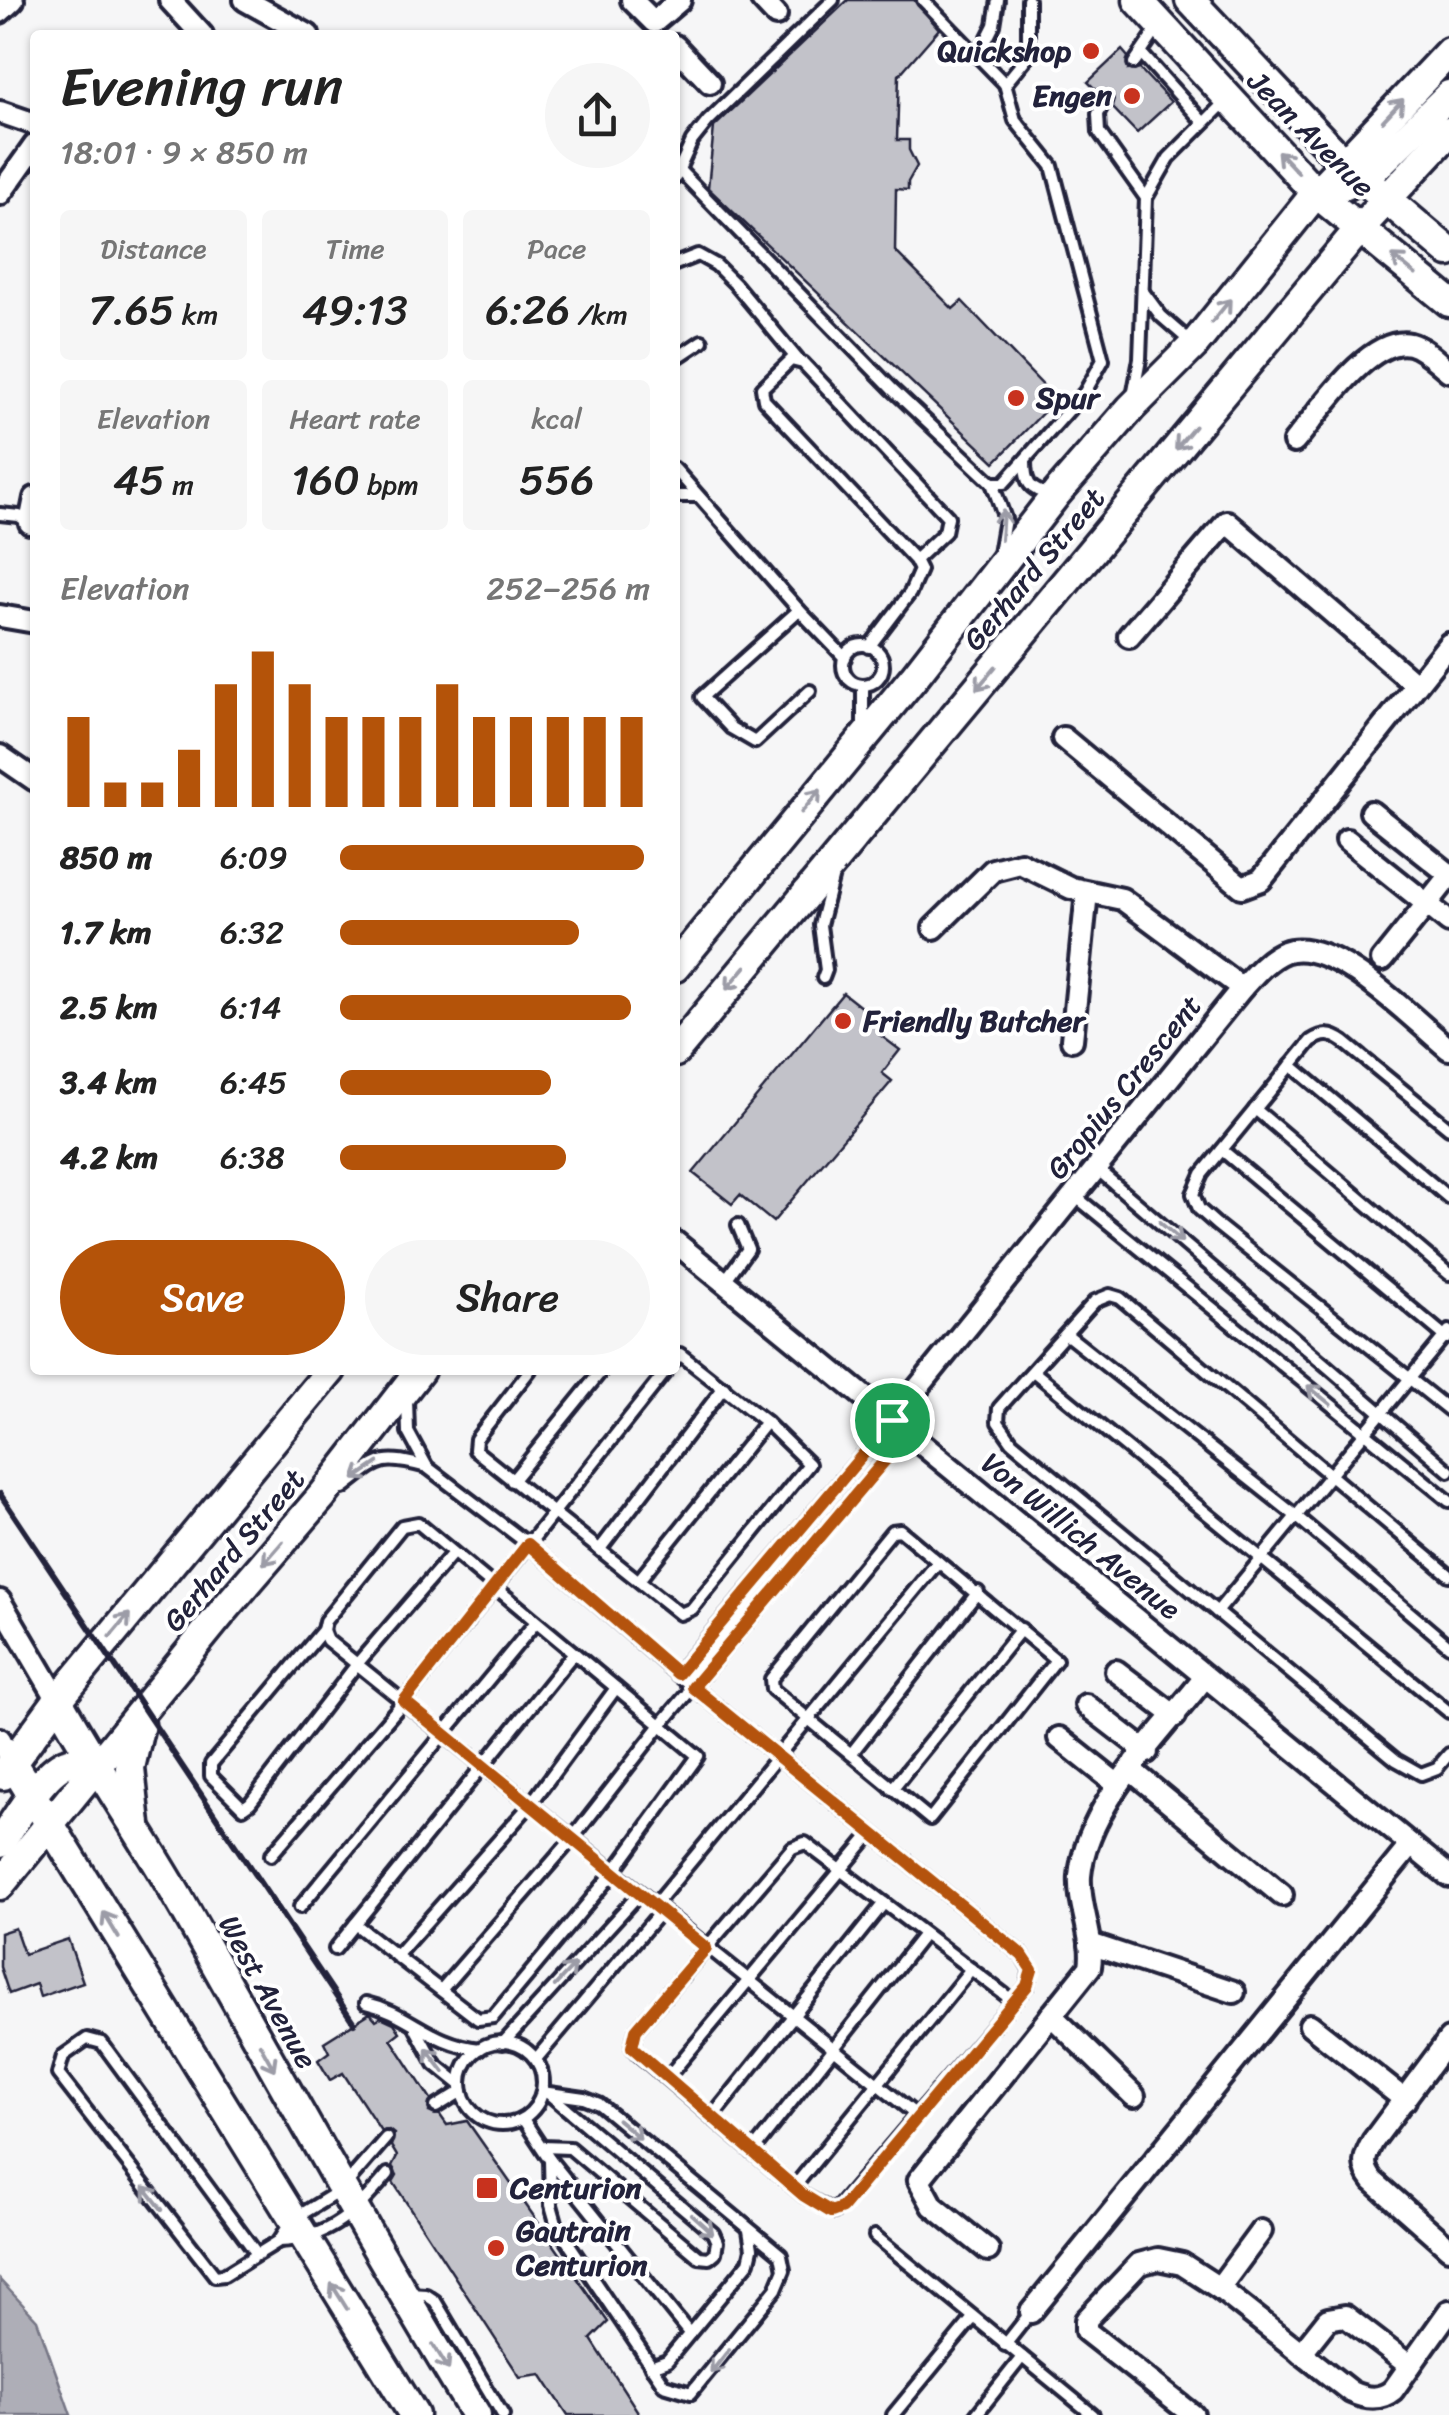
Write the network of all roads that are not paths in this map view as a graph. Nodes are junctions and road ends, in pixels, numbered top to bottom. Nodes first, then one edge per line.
1 (13, 0) edge
2 (170, 0) edge
3 (245, 0) edge
4 (632, 0) edge
5 (680, 0) edge
6 (834, 0) edge
7 (923, 0) edge
8 (998, 0) edge
9 (1028, 0) edge
10 (1138, 0) edge
11 (1190, 0) edge
12 (0, 12) edge
13 (1161, 24) junction
14 (659, 29) edge
15 (197, 30) edge
16 (299, 30) edge
17 (680, 51) edge
18 (1449, 52) edge
19 (978, 57) junction
20 (710, 83) dead end
21 (1005, 84) junction
22 (1449, 94) edge
23 (1228, 98) junction
24 (1106, 100) dead end
25 (0, 112) edge
26 (30, 122) edge
27 (1203, 122) junction
28 (1449, 132) edge
29 (30, 152) edge
30 (680, 170) edge
31 (1352, 171) junction
32 (680, 177) edge
33 (1316, 193) junction
34 (0, 194) edge
35 (1146, 198) junction
36 (1384, 200) junction
37 (1360, 228) junction
38 (1449, 252) edge
39 (680, 262) edge
40 (1144, 292) junction
41 (1449, 302) edge
42 (702, 341) dead end
43 (1194, 344) junction
44 (680, 355) edge
45 (798, 360) junction
46 (1449, 371) edge
47 (1131, 408) junction
48 (1294, 442) dead end
49 (1026, 461) junction
50 (680, 475) edge
51 (992, 482) junction
52 (1057, 493) junction
53 (680, 496) edge
54 (698, 496) junction
55 (0, 514) edge
56 (30, 524) edge
57 (915, 560) junction
58 (996, 570) junction
59 (799, 610) junction
60 (0, 616) edge
61 (30, 621) edge
62 (1128, 636) dead end
63 (1449, 644) edge
64 (869, 647) junction
65 (845, 658) junction
66 (897, 674) junction
67 (1416, 684) junction
68 (863, 685) junction
69 (810, 691) dead end
70 (1063, 738) dead end
71 (862, 742) junction
72 (0, 756) edge
73 (30, 777) edge
74 (1371, 812) dead end
75 (1347, 840) dead end
76 (838, 859) junction
77 (1449, 875) edge
78 (1088, 892) junction
79 (1427, 904) junction
80 (1449, 922) edge
81 (934, 928) dead end
82 (680, 960) edge
83 (1382, 960) dead end
84 (823, 978) dead end
85 (1242, 988) junction
86 (1072, 1040) dead end
87 (680, 1046) edge
88 (1449, 1049) edge
89 (1291, 1066) junction
90 (1255, 1109) junction
91 (1449, 1128) edge
92 (1222, 1150) junction
93 (1097, 1169) junction
94 (1075, 1196) junction
95 (1449, 1198) edge
96 (738, 1224) dead end
97 (680, 1246) edge
98 (1449, 1274) edge
99 (724, 1282) junction
100 (1066, 1334) junction
101 (1448, 1336) edge
102 (680, 1357) edge
103 (1033, 1371) junction
104 (328, 1375) edge
105 (526, 1375) edge
106 (598, 1375) edge
107 (663, 1375) edge
108 (415, 1377) edge
109 (1410, 1378) junction
110 (724, 1388) junction
111 (1449, 1410) edge
112 (1381, 1412) junction
113 (766, 1422) junction
114 (900, 1426) junction
115 (1364, 1432) junction
116 (428, 1467) junction
117 (1449, 1471) edge
118 (1330, 1476) junction
119 (512, 1480) junction
120 (323, 1495) junction
121 (1449, 1501) edge
122 (552, 1514) junction
123 (1296, 1516) junction
124 (528, 1544) junction
125 (600, 1549) junction
126 (453, 1553) junction
127 (1262, 1558) junction
128 (938, 1562) junction
129 (1449, 1575) edge
130 (639, 1580) junction
131 (493, 1587) junction
132 (978, 1592) junction
133 (0, 1601) edge
134 (1217, 1612) junction
135 (536, 1622) junction
136 (1021, 1629) junction
137 (323, 1630) junction
138 (1449, 1646) edge
139 (573, 1654) junction
140 (357, 1664) junction
141 (1116, 1670) dead end
142 (678, 1674) junction
143 (1205, 1677) junction
144 (693, 1687) junction
145 (616, 1688) junction
146 (58, 1700) junction
147 (404, 1701) junction
148 (147, 1704) junction
149 (1086, 1706) dead end
150 (1449, 1712) edge
151 (1175, 1716) junction
152 (808, 1717) junction
153 (660, 1726) junction
154 (444, 1734) junction
155 (1059, 1738) dead end
156 (1146, 1752) junction
157 (851, 1754) junction
158 (1449, 1754) edge
159 (776, 1756) junction
160 (4, 1760) edge
161 (483, 1766) junction
162 (96, 1770) junction
163 (1125, 1778) junction
164 (892, 1789) junction
165 (32, 1797) junction
166 (530, 1805) junction
167 (49, 1822) junction
168 (137, 1831) junction
169 (871, 1834) junction
170 (572, 1838) junction
171 (0, 1843) edge
172 (1409, 1847) junction
173 (272, 1855) dead end
174 (842, 1871) junction
175 (613, 1873) junction
176 (1449, 1876) edge
177 (0, 1885) edge
178 (640, 1893) junction
179 (1282, 1896) dead end
180 (884, 1903) junction
181 (300, 1907) dead end
182 (657, 1909) junction
183 (355, 1924) junction
184 (924, 1934) junction
185 (1090, 1944) junction
186 (706, 1948) junction
187 (335, 1949) dead end
188 (396, 1956) junction
189 (971, 1969) junction
190 (750, 1983) junction
191 (441, 1990) junction
192 (1234, 1992) dead end
193 (1013, 2002) junction
194 (366, 2003) dead end
195 (1051, 2015) junction
196 (792, 2017) junction
197 (1310, 2025) dead end
198 (416, 2028) junction
199 (1449, 2040) edge
200 (503, 2042) junction
201 (480, 2049) junction
202 (834, 2050) junction
203 (536, 2059) junction
204 (667, 2078) junction
205 (878, 2085) junction
206 (461, 2088) junction
207 (545, 2092) junction
208 (1134, 2096) dead end
209 (1404, 2100) junction
210 (436, 2107) dead end
211 (916, 2115) junction
212 (712, 2117) junction
213 (481, 2119) junction
214 (523, 2119) junction
215 (470, 2125) dead end
216 (386, 2138) dead end
217 (542, 2147) junction
218 (752, 2152) junction
219 (550, 2160) junction
220 (388, 2174) dead end
221 (794, 2187) junction
222 (348, 2202) junction
223 (749, 2230) junction
224 (1260, 2231) dead end
225 (291, 2233) junction
226 (875, 2236) dead end
227 (1449, 2248) edge
228 (988, 2250) dead end
229 (258, 2254) junction
230 (1219, 2288) junction
231 (402, 2294) junction
232 (1449, 2311) edge
233 (1032, 2312) joint
234 (972, 2318) junction
235 (689, 2333) junction
236 (1005, 2345) junction
237 (1302, 2353) junction
238 (1022, 2358) junction
239 (1410, 2366) junction
240 (651, 2367) junction
241 (414, 2415) edge
242 (476, 2415) edge
243 (503, 2415) edge
244 (893, 2415) edge
245 (976, 2415) edge
246 (1093, 2415) edge
247 (1192, 2415) edge

1 - 12 street
2 - 15 street
3 - 16 street
4 - 14 street
5 - 14 street
6 - 30 lane
7 - 19 lane
8 - 19 lane
9 - 21 lane
10 - 13 street, Jean Avenue
11 - 31 street, Jean Avenue
13 - 23 street, Jean Avenue
13 - 27 lane
17 - 20 street
31 -> 18 street, Gerhard Street
19 - 21 lane
21 - 49 lane
22 - 31 street
23 - 27 lane
33 -> 23 street, Jean Avenue
24 - 35 lane
25 - 26 street
27 - 35 lane
28 - 36 street, Gerhard Street
29 - 34 street
31 - 33 street, Gerhard Street
31 - 36 street, Jean Avenue
32 - 51 lane
33 - 37 street, Jean Avenue
43 -> 33 street, Gerhard Street
35 - 40 lane
36 - 37 street, Gerhard Street
36 - 38 street, Jean Avenue
41 -> 37 street, Jean Avenue
37 -> 76 street, Gerhard Street
39 - 45 lane
40 - 43 lane
40 - 47 lane
42 - 44 lane
43 - 47 street, Gerhard Street
45 - 57 lane
45 - 57 lane
46 - 48 street
47 - 52 street, Gerhard Street
49 - 51 lane
49 - 52 lane
50 - 54 lane
58 -> 51 lane
52 - 58 street, Gerhard Street
53 - 54 lane
54 - 59 lane
55 - 56 lane
57 - 64 lane
58 - 66 street, Gerhard Street
59 - 65 lane
59 - 69 lane
60 - 61 street
62 - 67 street
63 - 67 street
64 - 65 lane
64 - 66 lane
65 - 68 lane
66 - 68 lane
66 - 71 street, Gerhard Street
67 - 70 street
68 - 71 lane
82 -> 71 street, Gerhard Street
72 - 73 street
74 - 77 street
75 - 79 street
76 - 84 lane
76 -> 87 street, Gerhard Street
77 - 79 street
78 - 81 street
78 - 85 street
78 - 86 street
79 - 80 street
79 - 83 street
85 - 88 street, Gropius Crescent
85 - 93 street, Gropius Crescent
89 - 90 lane
89 - 91 lane
89 - 95 lane
90 - 92 lane
90 - 98 lane
92 - 101 lane
92 - 109 lane
93 - 94 street, Gropius Crescent
93 -> 112 lane
94 - 114 street, Gropius Crescent
115 -> 94 lane
96 - 99 lane
97 - 99 street, Von Willich Avenue
99 - 114 street, Von Willich Avenue
100 - 103 lane
100 - 118 lane
100 - 123 lane
101 - 109 lane
102 - 110 lane
103 - 127 lane
103 - 134 lane
146 -> 104 street, Gerhard Street
105 - 119 lane
106 - 119 lane
107 - 122 lane
108 - 116 lane
108 - 120 street, Gerhard Street
109 - 111 lane
109 - 112 lane
110 - 113 lane
110 - 125 lane
112 - 115 lane
112 - 117 lane
113 - 130 lane
113 - 130 lane
114 - 142 lane
114 - 143 street, Von Willich Avenue
114 - 144 lane
115 - 118 lane
115 - 121 lane
116 -> 120 lane
116 - 124 lane
118 - 123 lane
118 - 129 lane
119 - 122 lane
120 -> 148 street, Gerhard Street
122 - 124 lane
122 - 125 lane
123 - 127 lane
123 - 138 lane
124 - 131 lane
124 - 142 lane
125 - 130 lane
126 - 131 lane
126 - 137 lane
126 - 140 lane
127 - 134 lane
127 - 150 lane
128 - 132 lane
128 - 152 lane
128 - 152 lane
131 - 135 lane
131 - 147 lane
132 - 136 lane
132 - 157 lane
133 - 146 street, West Avenue
134 - 158 lane
135 - 139 lane
135 - 154 lane
136 - 164 lane
136 - 164 lane
137 - 140 lane
137 - 140 lane
139 - 145 lane
139 - 161 lane
140 - 147 lane
141 - 151 street
142 - 144 lane
143 - 151 street
143 - 172 street, Von Willich Avenue
144 - 153 lane
144 - 159 lane
145 - 153 lane
145 - 166 lane
146 - 160 street, Gerhard Street
146 - 162 street, West Avenue
147 - 154 lane
147 - 173 lane
148 - 162 street, Gerhard Street
148 - 168 street
149 - 156 street
151 - 156 street
152 - 157 lane
152 - 159 lane
153 - 170 lane
153 - 175 lane
154 - 161 lane
154 - 181 lane
155 - 163 street
156 - 163 street
157 - 164 lane
159 - 169 lane
159 - 182 lane
160 - 165 street
161 - 166 lane
161 - 183 lane
162 - 165 street
162 - 167 street, Gerhard Street
162 - 168 street, West Avenue
163 - 179 street
163 - 185 street
165 - 167 street
165 - 171 street
166 - 170 lane
166 - 188 lane
167 - 177 street, Gerhard Street
225 -> 167 street
168 -> 222 street, West Avenue
169 - 174 lane
169 - 193 lane
170 - 175 lane
170 - 191 lane
172 - 176 street, Von Willich Avenue
172 - 233 street
174 - 180 lane
174 - 186 lane
174 - 190 lane
175 - 178 lane
175 - 191 lane
178 - 182 lane
200 -> 178 lane
180 - 184 lane
180 - 196 lane
182 - 186 lane
182 - 203 lane
183 - 187 lane
183 - 188 lane
184 - 189 lane
184 - 202 lane
185 - 192 street
185 - 195 street
186 - 190 lane
186 - 204 lane
188 - 191 lane
189 - 193 lane
189 - 205 lane
190 - 196 lane
190 - 204 lane
193 - 211 lane
194 - 198 lane
195 - 208 street
195 - 228 street
196 - 202 lane
196 - 212 lane
197 - 209 street
198 - 201 lane
206 -> 198 lane
199 - 209 street
200 - 201 lane
200 - 203 lane
201 - 206 lane
202 - 205 lane
202 - 218 lane
203 - 207 lane
204 - 212 lane
205 - 211 lane
205 - 221 lane
206 - 210 lane
206 - 213 lane
207 - 214 lane
207 -> 217 lane
207 -> 223 lane
209 - 227 street
211 - 221 lane
212 - 218 lane
213 - 214 lane
213 - 215 lane
214 - 217 lane
216 - 222 lane
217 - 219 lane
218 - 221 lane
219 - 235 lane
219 - 240 lane
220 - 222 lane
222 - 225 lane
222 - 225 lane
222 - 231 street, West Avenue
223 - 235 lane
223 -> 240 lane
224 - 230 street
225 - 229 lane
241 -> 225 street
226 - 234 lane
229 -> 229 lane
230 - 237 street
230 - 247 street
231 -> 242 street, West Avenue
231 - 243 lane
232 - 239 street
233 - 236 lane
234 - 236 lane
234 - 244 lane
235 - 240 lane
236 - 238 lane
237 - 239 street
237 - 239 street
238 - 245 lane
238 - 246 lane

